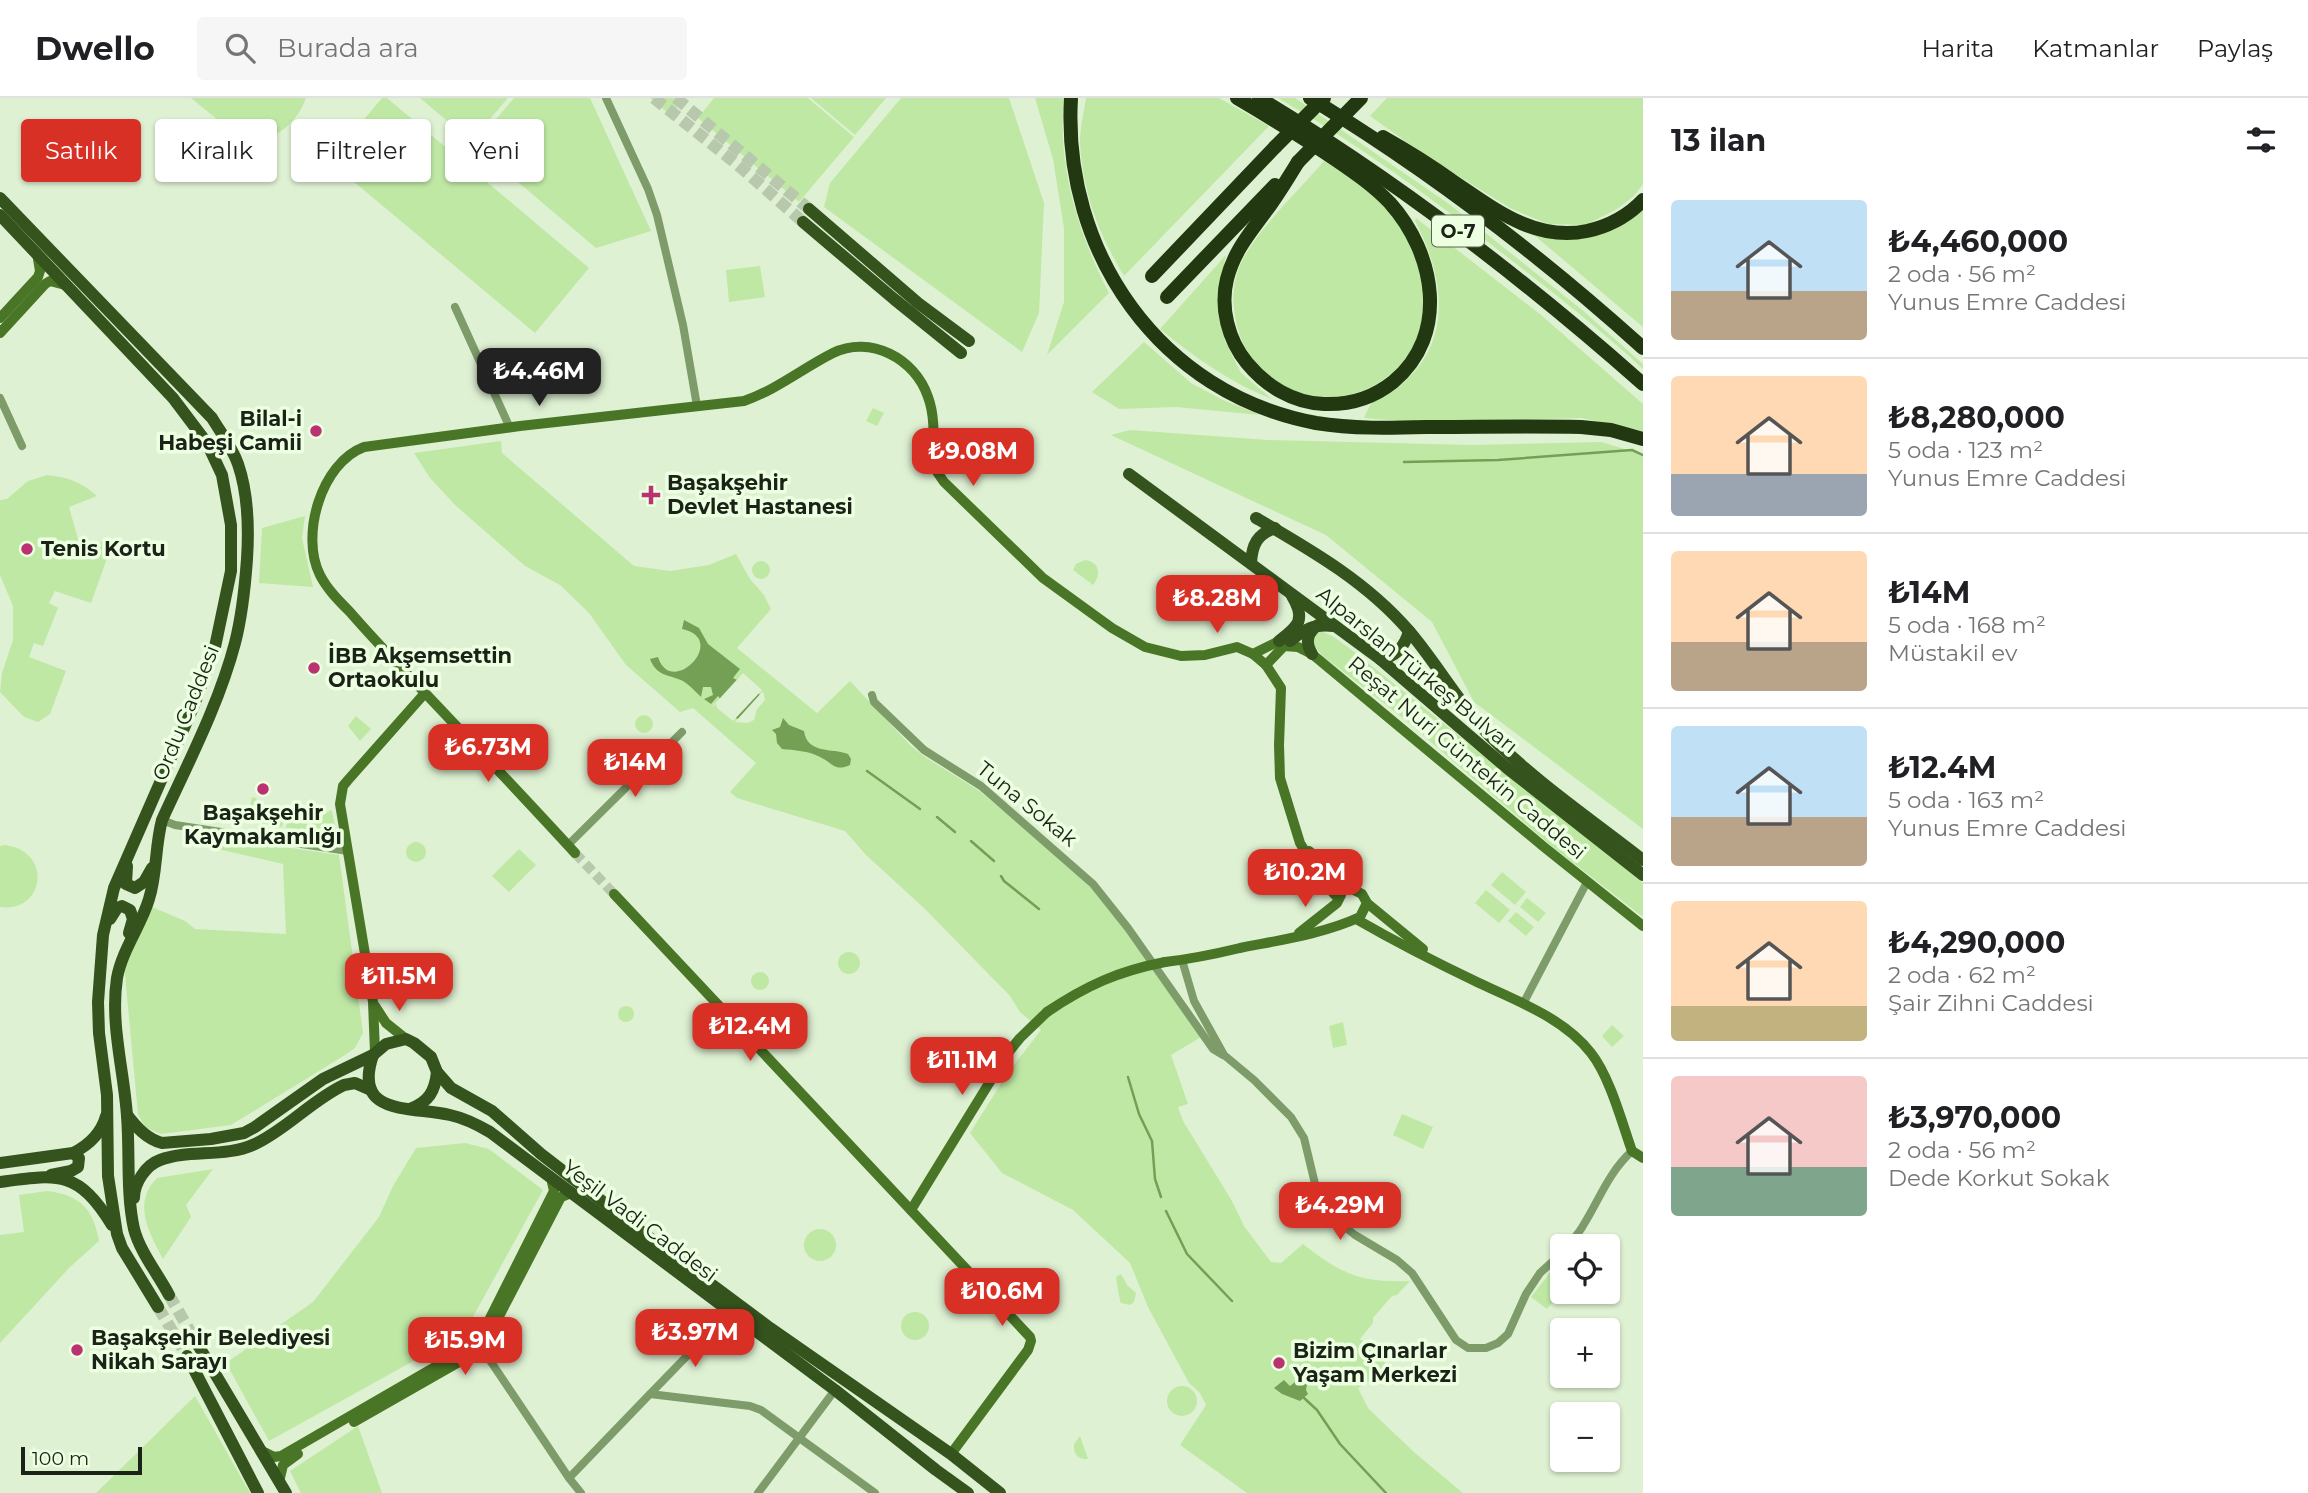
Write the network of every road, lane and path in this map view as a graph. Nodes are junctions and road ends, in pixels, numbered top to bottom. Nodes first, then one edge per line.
1 (606, 98) edge
2 (1070, 98) edge
3 (1237, 98) edge
4 (1259, 98) edge
5 (1310, 98) edge
6 (1361, 98) edge
7 (1324, 102) edge
8 (1298, 162) junction
9 (0, 198) edge
10 (1643, 200) edge
11 (809, 209) tunnel mouth
12 (0, 215) edge
13 (803, 222) tunnel mouth
14 (37, 253) junction
15 (1152, 276) dead end
16 (68, 287) junction
17 (1167, 297) dead end
18 (455, 307) dead end
19 (0, 318) edge
20 (0, 333) edge
21 (969, 341) dead end
22 (1643, 348) edge
23 (961, 354) dead end
24 (1643, 384) edge
25 (0, 398) edge
26 (698, 406) junction
27 (510, 428) junction
28 (1643, 439) edge
29 (22, 446) dead end
30 (1129, 474) dead end
31 (1256, 518) dead end
32 (1275, 528) junction
33 (1251, 563) junction
34 (1288, 590) junction
35 (1319, 624) junction
36 (1335, 626) junction
37 (1409, 631) junction
38 (1282, 643) junction
39 (1253, 654) junction
40 (1312, 654) junction
41 (1380, 659) junction
42 (1266, 665) junction
43 (425, 693) junction
44 (872, 695) dead end
45 (682, 732) dead end
46 (162, 820) junction
47 (133, 842) junction
48 (1300, 843) junction
49 (572, 849) joint
50 (348, 851) junction
51 (1643, 860) edge
52 (155, 863) junction
53 (1643, 875) edge
54 (1587, 881) junction
55 (1354, 890) junction
56 (614, 894) tunnel mouth
57 (1338, 900) junction
58 (1367, 903) junction
59 (1353, 919) junction
60 (1643, 926) edge
61 (103, 935) junction
62 (1291, 939) junction
63 (1182, 960) junction
64 (121, 961) junction
65 (1439, 962) junction
66 (373, 1002) junction
67 (1523, 1004) junction
68 (406, 1039) junction
69 (374, 1053) junction
70 (1224, 1055) junction
71 (437, 1072) junction
72 (370, 1090) junction
73 (410, 1109) junction
74 (108, 1110) junction
75 (127, 1115) junction
76 (1632, 1152) junction
77 (73, 1153) junction
78 (1643, 1158) edge
79 (0, 1163) edge
80 (42, 1176) junction
81 (551, 1178) junction
82 (0, 1182) edge
83 (571, 1193) junction
84 (911, 1210) junction
85 (133, 1219) junction
86 (117, 1234) junction
87 (1577, 1234) edge
88 (1550, 1264) edge
89 (169, 1295) tunnel mouth
90 (158, 1307) tunnel mouth
91 (724, 1308) junction
92 (740, 1320) junction
93 (719, 1323) junction
94 (198, 1345) tunnel mouth
95 (480, 1345) junction
96 (187, 1356) tunnel mouth
97 (835, 1390) junction
98 (650, 1394) junction
99 (800, 1437) junction
100 (260, 1450) junction
101 (950, 1454) junction
102 (939, 1473) junction
103 (569, 1478) junction
104 (284, 1489) edge
105 (258, 1493) edge
106 (581, 1493) edge
107 (758, 1493) edge
108 (875, 1493) edge
109 (968, 1493) edge
110 (1000, 1493) edge

1 - 26 street
2 - 28 highway
3 - 8 highway
4 - 24 highway, O-7
5 - 7 highway, O-7
6 - 8 highway, bridge
7 - 10 highway
7 - 15 highway, bridge
7 - 22 highway, O-7
8 - 17 highway
9 - 46 main road, Ordu Caddesi
11 - 21 main road
12 - 14 main road, Ordu Caddesi
13 - 23 main road
14 - 16 main road, Ordu Caddesi
14 - 19 street
16 - 20 street
16 - 47 main road, Ordu Caddesi
18 - 27 street
25 - 29 street
26 - 27 street
26 - 39 street
27 - 43 street
30 - 33 main road, Alparslan Türkeş Bulvarı
31 - 32 main road, Alparslan Türkeş Bulvarı
32 - 33 main road
32 - 37 main road, Alparslan Türkeş Bulvarı
33 - 34 main road, Alparslan Türkeş Bulvarı
34 - 36 main road, Alparslan Türkeş Bulvarı
34 - 38 main road
35 - 36 main road
35 - 38 main road
35 - 40 main road
36 - 41 main road, Alparslan Türkeş Bulvarı
37 - 41 main road
37 - 51 main road, Alparslan Türkeş Bulvarı
38 - 39 street
38 - 40 street, Reşat Nuri Güntekin Caddesi
38 - 42 street
39 - 42 street
40 - 54 street, Reşat Nuri Güntekin Caddesi
41 - 53 main road, Alparslan Türkeş Bulvarı
42 - 48 street
43 - 49 street
43 - 50 street
44 - 70 street, Tuna Sokak
45 - 49 street
46 - 50 street
46 - 52 main road, Ordu Caddesi
47 - 52 main road
47 - 61 main road, Ordu Caddesi
48 - 55 street
48 - 57 street
50 - 66 street
52 - 64 main road, Ordu Caddesi
54 - 60 street, Reşat Nuri Güntekin Caddesi
54 - 67 street
55 - 57 street
55 - 58 street
56 - 84 street
57 - 59 street
57 - 62 street
58 - 59 street
58 - 65 street
59 - 62 street
59 - 65 street
61 - 64 main road
61 - 74 main road, Ordu Caddesi
62 - 63 street
63 - 70 street
63 - 84 street, bridge
64 - 75 main road, Ordu Caddesi
65 - 67 street
66 - 68 street
66 - 69 street
67 - 76 street
68 - 69 main road
68 - 71 main road, Yeşil Vadi Caddesi
69 - 72 main road
69 - 75 main road
70 - 88 street, Tuna Sokak
71 - 73 main road
71 - 101 main road, Yeşil Vadi Caddesi
72 - 73 main road, Yeşil Vadi Caddesi
72 - 85 main road
73 - 81 main road, Yeşil Vadi Caddesi
74 - 77 main road
74 - 86 main road, Ordu Caddesi
75 - 85 main road, Ordu Caddesi
76 - 78 street
76 - 87 street
77 - 79 main road
77 - 80 main road
80 - 82 main road
80 - 86 main road
81 - 83 main road, Yeşil Vadi Caddesi
81 - 95 street
83 - 91 main road, Yeşil Vadi Caddesi
83 - 95 street
84 - 101 street
85 - 89 main road
86 - 90 main road
91 - 92 main road, Yeşil Vadi Caddesi
91 - 93 street
92 - 93 street
92 - 97 main road, Yeşil Vadi Caddesi
93 - 98 street
94 - 100 main road
95 - 100 street
95 - 103 street
95 - 104 street
96 - 105 main road
97 - 99 street
97 - 102 main road, Yeşil Vadi Caddesi
98 - 99 street
98 - 103 street
99 - 107 street
99 - 108 street
100 - 104 main road
101 - 102 main road
101 - 102 main road
101 - 110 main road, Yeşil Vadi Caddesi
102 - 109 main road, Yeşil Vadi Caddesi
103 - 106 street

